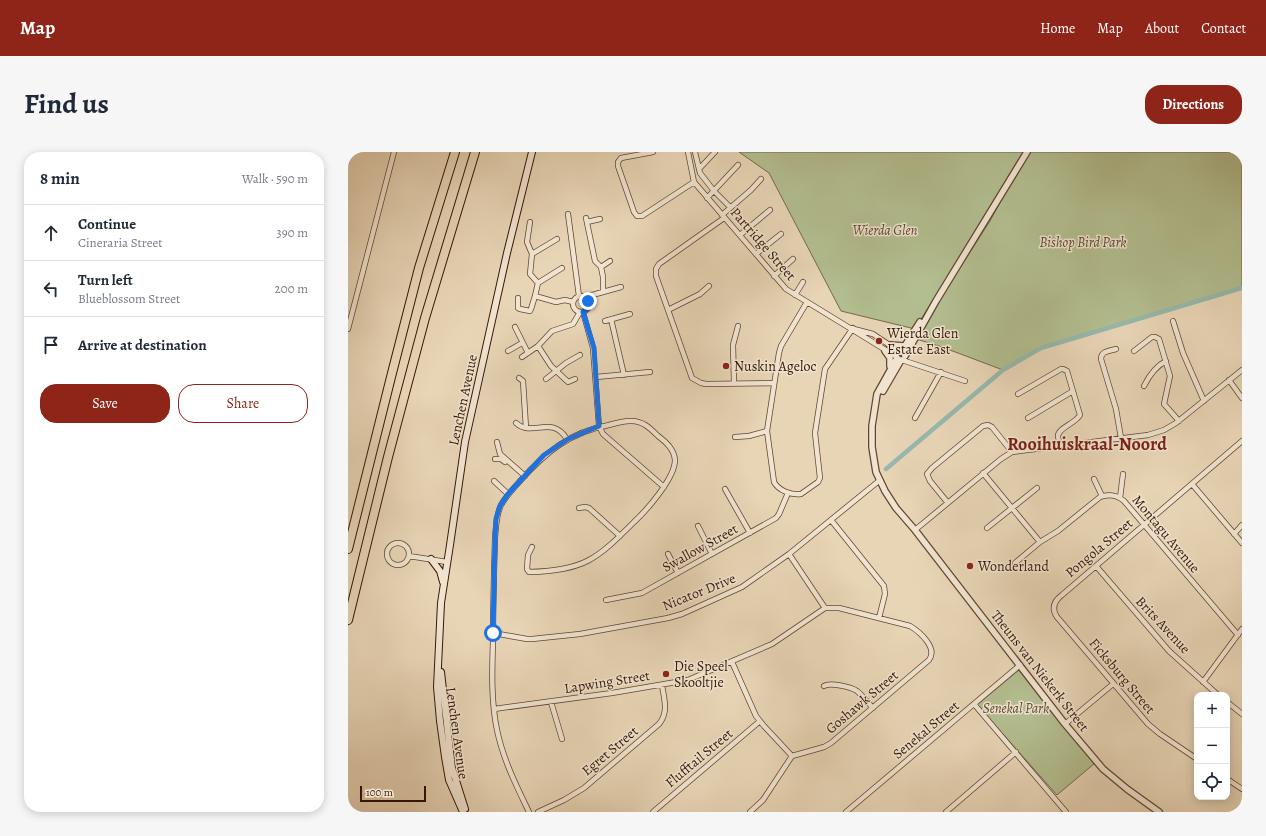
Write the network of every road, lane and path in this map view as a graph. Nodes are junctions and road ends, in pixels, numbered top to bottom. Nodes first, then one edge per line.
1 (394, 152) edge
2 (455, 152) edge
3 (475, 152) edge
4 (532, 152) edge
5 (654, 152) edge
6 (688, 152) edge
7 (695, 152) edge
8 (715, 152) edge
9 (1027, 152) edge
10 (738, 165) dead end
11 (700, 169) junction
12 (761, 179) dead end
13 (694, 182) junction
14 (714, 191) junction
15 (707, 198) junction
16 (730, 206) junction
17 (770, 210) dead end
18 (568, 214) dead end
19 (723, 216) junction
20 (600, 219) dead end
21 (530, 222) dead end
22 (781, 234) dead end
23 (740, 235) junction
24 (557, 239) dead end
25 (532, 254) junction
26 (756, 254) junction
27 (793, 259) dead end
28 (610, 260) dead end
29 (601, 267) junction
30 (562, 268) dead end
31 (774, 276) junction
32 (803, 282) dead end
33 (538, 283) junction
34 (709, 286) dead end
35 (621, 287) dead end
36 (603, 291) junction
37 (795, 295) junction
38 (535, 296) junction
39 (579, 296) junction
40 (585, 297) junction
41 (518, 298) dead end
42 (936, 300) junction
43 (573, 302) junction
44 (807, 302) junction
45 (668, 310) junction
46 (582, 312) junction
47 (630, 314) dead end
48 (611, 319) junction
49 (605, 320) dead end
50 (1173, 321) dead end
51 (348, 326) edge
52 (738, 326) dead end
53 (515, 327) dead end
54 (851, 329) junction
55 (522, 343) junction
56 (889, 344) junction
57 (538, 346) junction
58 (904, 346) junction
59 (1116, 349) dead end
60 (884, 350) junction
61 (508, 351) dead end
62 (1134, 351) dead end
63 (528, 352) junction
64 (580, 355) dead end
65 (901, 356) junction
66 (522, 357) dead end
67 (1166, 361) junction
68 (557, 370) junction
69 (889, 370) junction
70 (1242, 370) edge
71 (650, 372) dead end
72 (941, 372) junction
73 (624, 374) junction
74 (596, 376) junction
75 (519, 378) dead end
76 (546, 379) dead end
77 (575, 379) dead end
78 (1229, 380) junction
79 (965, 381) dead end
80 (734, 383) junction
81 (774, 383) junction
82 (1144, 386) dead end
83 (1073, 391) junction
84 (1018, 394) dead end
85 (1242, 398) edge
86 (1204, 401) junction
87 (876, 402) junction
88 (915, 418) dead end
89 (1028, 418) dead end
90 (1179, 421) junction
91 (516, 423) dead end
92 (607, 425) junction
93 (599, 426) junction
94 (526, 428) junction
95 (767, 431) junction
96 (603, 434) junction
97 (735, 437) dead end
98 (1121, 438) junction
99 (568, 439) junction
100 (1242, 441) edge
101 (497, 442) dead end
102 (1060, 446) junction
103 (1012, 452) junction
104 (495, 460) dead end
105 (983, 473) junction
106 (1123, 474) dead end
107 (524, 477) junction
108 (1094, 479) dead end
109 (880, 480) junction
110 (494, 481) dead end
111 (1192, 484) junction
112 (664, 487) junction
113 (1037, 488) dead end
114 (725, 489) dead end
115 (788, 493) junction
116 (508, 494) junction
117 (1102, 496) junction
118 (1120, 498) junction
119 (948, 503) junction
120 (1012, 507) junction
121 (579, 508) dead end
122 (831, 520) junction
123 (1144, 525) junction
124 (1242, 525) edge
125 (698, 526) dead end
126 (987, 528) dead end
127 (915, 530) junction
128 (750, 533) junction
129 (1234, 534) junction
130 (620, 536) junction
131 (1040, 542) junction
132 (1242, 543) edge
133 (532, 547) dead end
134 (348, 550) edge
135 (668, 554) dead end
136 (712, 554) junction
137 (789, 554) junction
138 (409, 556) junction
139 (431, 559) junction
140 (448, 562) junction
141 (1015, 563) dead end
142 (1096, 566) junction
143 (678, 573) junction
144 (443, 585) junction
145 (1062, 595) joint
146 (606, 600) dead end
147 (825, 608) junction
148 (879, 618) junction
149 (348, 620) edge
150 (1242, 629) edge
151 (493, 633) junction
152 (1238, 635) junction
153 (439, 656) junction
154 (732, 662) junction
155 (1020, 665) junction
156 (1203, 682) junction
157 (1113, 684) junction
158 (662, 685) junction
159 (824, 686) dead end
160 (1215, 692) edge
161 (551, 702) junction
162 (974, 704) junction
163 (1230, 704) edge
164 (873, 708) junction
165 (494, 709) junction
166 (1242, 714) edge
167 (760, 721) junction
168 (1066, 724) junction
169 (562, 739) dead end
170 (1016, 752) junction
171 (792, 756) junction
172 (1194, 757) edge
173 (1230, 781) edge
174 (1242, 789) edge
175 (1066, 811) edge
176 (1155, 811) edge
177 (462, 812) edge
178 (466, 812) edge
179 (529, 812) edge
180 (538, 812) edge
181 (653, 812) edge
182 (750, 812) edge
183 (846, 812) edge
184 (946, 812) edge

1 - 51 street
2 - 134 highway
3 - 149 highway
4 - 140 main road, Lenchen Avenue
5 - 13 street
6 - 13 street, Partridge Street
7 - 11 street
8 - 11 street
9 - 42 street, Theuns van Niekerk Street
10 - 14 street
11 - 14 street
12 - 16 street
13 - 15 street, Partridge Street
14 - 15 street
14 - 16 street
15 - 19 street, Partridge Street
16 - 19 street
17 - 23 street
18 - 39 street
19 - 23 street, Partridge Street
19 - 45 street
20 - 29 street
21 - 25 street
22 - 26 street
23 - 26 street, Partridge Street
24 - 25 street
25 - 33 street
26 - 31 street, Partridge Street
27 - 31 street
28 - 29 street
29 - 36 street
30 - 33 street
31 - 37 street, Partridge Street
32 - 37 street
33 - 38 street
34 - 45 street
35 - 36 street
36 - 40 street
37 - 44 street, Partridge Street
38 - 41 street
38 - 43 street
39 - 40 street
39 - 43 street
40 - 46 street
42 - 58 street, Theuns van Niekerk Street
42 - 65 street, Theuns van Niekerk Street
43 - 46 street
44 - 54 street, Partridge Street
44 - 81 street
45 - 80 street
46 - 57 street
46 - 74 street
47 - 48 street
48 - 49 street
48 - 73 street
50 - 86 street
52 - 80 street
53 - 55 street
54 - 56 street, Partridge Street
54 - 60 street, Partridge Street
54 - 115 street
55 - 61 street
55 - 63 street
56 - 58 street
56 - 60 street
56 - 65 street, Partridge Street
57 - 63 street
57 - 68 street
58 - 65 street, Theuns van Niekerk Street
59 - 98 street
60 - 65 street, Partridge Street
60 - 69 street
62 - 67 street
63 - 66 street
64 - 68 street
65 - 69 street, Theuns van Niekerk Street
65 - 72 street
65 - 87 street, Theuns van Niekerk Street
67 - 82 street
67 - 90 street
68 - 76 street
68 - 77 street
69 - 87 street, Theuns van Niekerk Street
70 - 78 street
71 - 73 street
72 - 79 street
72 - 88 street
73 - 74 street
74 - 93 street
75 - 94 street
78 - 85 street
78 - 86 street
80 - 81 street
81 - 95 street
83 - 84 street
83 - 89 street
83 - 102 street
86 - 90 street
87 - 109 street, Theuns van Niekerk Street
90 - 98 street
91 - 94 street
92 - 93 street
92 - 96 street
92 - 112 street
93 - 96 street
93 - 99 street
94 - 99 street
95 - 97 street
95 - 115 street
96 - 112 street
98 - 102 street
99 - 107 street
100 - 111 street, Pongola Street
101 - 107 street
102 - 103 street
103 - 105 street
103 - 119 street
104 - 107 street
105 - 119 street
105 - 120 street
106 - 118 street
107 - 116 street
108 - 117 street
109 - 122 street, Nicator Drive
109 - 127 street, Theuns van Niekerk Street
110 - 116 street
111 - 123 street, Pongola Street
111 - 129 street
112 - 130 street
113 - 120 street
114 - 128 street
115 - 128 street, Swallow Street
116 - 151 street
117 - 118 street, Montagu Avenue
117 - 131 street
118 - 123 street, Montagu Avenue
119 - 127 street
120 - 126 street
120 - 131 street
121 - 130 street
122 - 137 street, Nicator Drive
122 - 148 street
123 - 142 street, Pongola Street
123 - 152 street, Montagu Avenue
124 - 129 street
125 - 136 street
127 - 155 street, Theuns van Niekerk Street
128 - 136 street, Swallow Street
129 - 132 street
130 - 133 street
131 - 141 street
135 - 143 street
136 - 143 street, Swallow Street
137 - 147 street
137 - 151 street, Nicator Drive
138 - 138 street
138 - 139 street
139 - 140 street
139 - 144 main road
140 - 144 main road, Lenchen Avenue
142 - 145 street, Pongola Street
142 - 156 street, Brits Avenue
143 - 146 street, Swallow Street
144 - 153 main road, Lenchen Avenue
145 - 157 street, Ficksburg Street
147 - 148 street
147 - 154 street, Lapwing Street
148 - 164 street, Goshawk Street
150 - 152 street
151 - 165 street
152 - 156 street
153 - 177 main road, Lenchen Avenue
153 - 178 main road, Lenchen Avenue
154 - 158 street, Lapwing Street
154 - 167 street
155 - 162 street, Senekal Street
155 - 168 street, Theuns van Niekerk Street
156 - 160 street, Brits Avenue
157 - 168 street
157 - 172 street, Ficksburg Street
158 - 161 street, Lapwing Street
158 - 180 street, Egret Street
159 - 164 street
161 - 165 street, Lapwing Street
161 - 169 street
162 - 170 street
162 - 183 street, Senekal Street
163 - 166 street
164 - 171 street, Goshawk Street
165 - 179 street
167 - 171 street
167 - 181 street, Flufftail Street
168 - 176 street, Theuns van Niekerk Street
170 - 175 street
170 - 184 street
171 - 182 street
173 - 174 street

